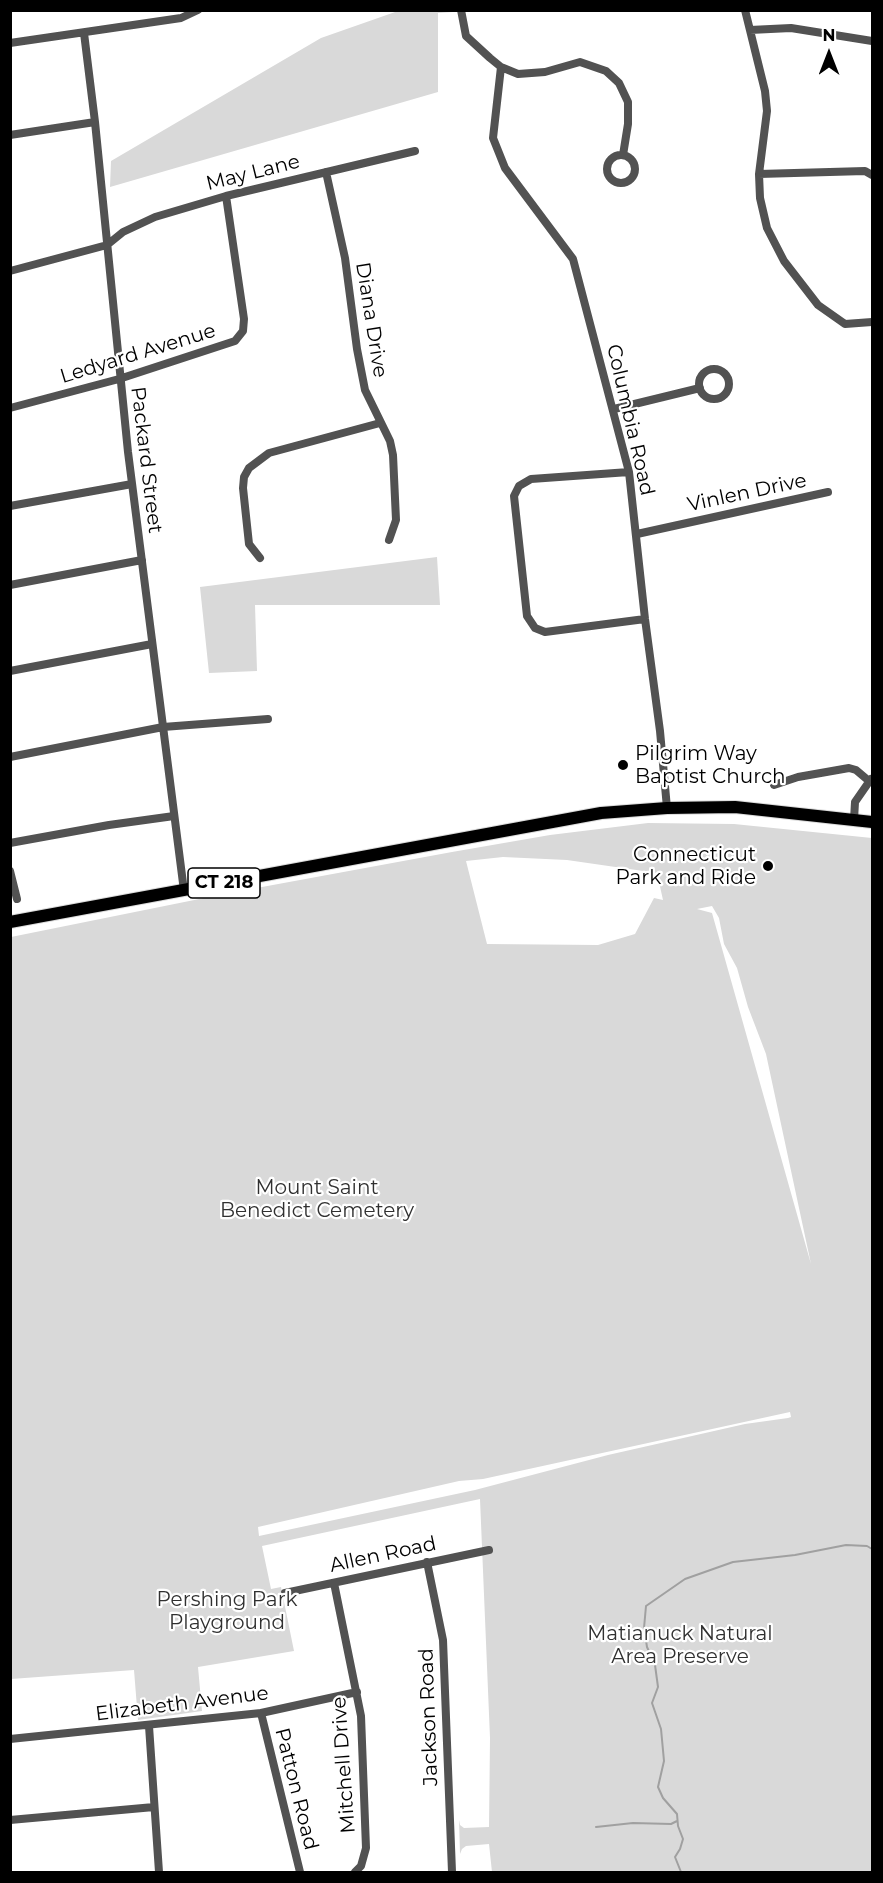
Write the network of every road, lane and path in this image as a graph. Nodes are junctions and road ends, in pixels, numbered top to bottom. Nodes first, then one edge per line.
1 (198, 10) edge
2 (461, 10) edge
3 (745, 10) edge
4 (750, 30) junction
5 (84, 33) junction
6 (873, 41) edge
7 (10, 43) edge
8 (501, 67) junction
9 (95, 122) junction
10 (10, 135) edge
11 (415, 152) dead end
12 (623, 156) dead end
13 (326, 172) junction
14 (759, 174) junction
15 (873, 175) edge
16 (226, 196) junction
17 (107, 245) junction
18 (10, 271) edge
19 (873, 322) edge
20 (119, 379) junction
21 (700, 388) dead end
22 (10, 408) edge
23 (614, 409) junction
24 (380, 423) junction
25 (629, 472) junction
26 (132, 484) junction
27 (828, 492) dead end
28 (10, 506) edge
29 (637, 534) junction
30 (389, 540) dead end
31 (260, 558) dead end
32 (142, 560) junction
33 (10, 585) edge
34 (645, 619) junction
35 (152, 645) junction
36 (10, 671) edge
37 (268, 719) dead end
38 (163, 727) junction
39 (10, 757) edge
40 (871, 779) edge
41 (774, 784) dead end
42 (667, 807) junction
43 (174, 816) junction
44 (854, 820) junction
45 (873, 822) edge
46 (10, 843) edge
47 (10, 871) edge
48 (184, 891) junction
49 (16, 899) dead end
50 (10, 922) edge
51 (489, 1550) dead end
52 (427, 1562) junction
53 (334, 1583) junction
54 (285, 1593) dead end
55 (357, 1692) junction
56 (261, 1713) junction
57 (149, 1726) junction
58 (10, 1739) edge
59 (154, 1807) junction
60 (10, 1820) edge
61 (159, 1872) edge
62 (300, 1872) edge
63 (355, 1872) edge
64 (452, 1872) edge

1 - 5 street
2 - 8 street
3 - 4 street
4 - 6 street
4 - 14 street
5 - 7 street
5 - 9 street, Packard Street
8 - 12 street
8 - 23 street, Columbia Road
9 - 10 street
9 - 17 street, Packard Street
11 - 13 street, May Lane
13 - 16 street, May Lane
13 - 24 street, Diana Drive
14 - 15 street
14 - 19 street
16 - 17 street, May Lane
16 - 20 street, Ledyard Avenue
17 - 18 street, May Lane
17 - 20 street, Packard Street
20 - 22 street, Ledyard Avenue
20 - 26 street, Packard Street
21 - 23 street
23 - 25 street, Columbia Road
24 - 30 street, Diana Drive
24 - 31 street
25 - 29 street, Columbia Road
25 - 34 street
26 - 28 street
26 - 32 street, Packard Street
27 - 29 street, Vinlen Drive
29 - 34 street, Columbia Road
32 - 33 street
32 - 35 street, Packard Street
34 - 42 street, Columbia Road
35 - 36 street
35 - 38 street, Packard Street
37 - 38 street
38 - 39 street
38 - 43 street, Packard Street
40 - 41 street
40 - 44 street
42 - 44 main road, CT 218
42 - 48 main road, CT 218
43 - 46 street
43 - 48 street, Packard Street
44 - 45 main road, CT 218
47 - 49 street
48 - 50 main road, CT 218
51 - 52 street, Allen Road
52 - 53 street, Allen Road
52 - 64 street, Jackson Road
53 - 54 street, Allen Road
53 - 55 street, Mitchell Drive
55 - 56 street, Elizabeth Avenue
55 - 63 street, Mitchell Drive
56 - 57 street, Elizabeth Avenue
56 - 62 street, Patton Road
57 - 58 street, Elizabeth Avenue
57 - 59 street
59 - 60 street
59 - 61 street

